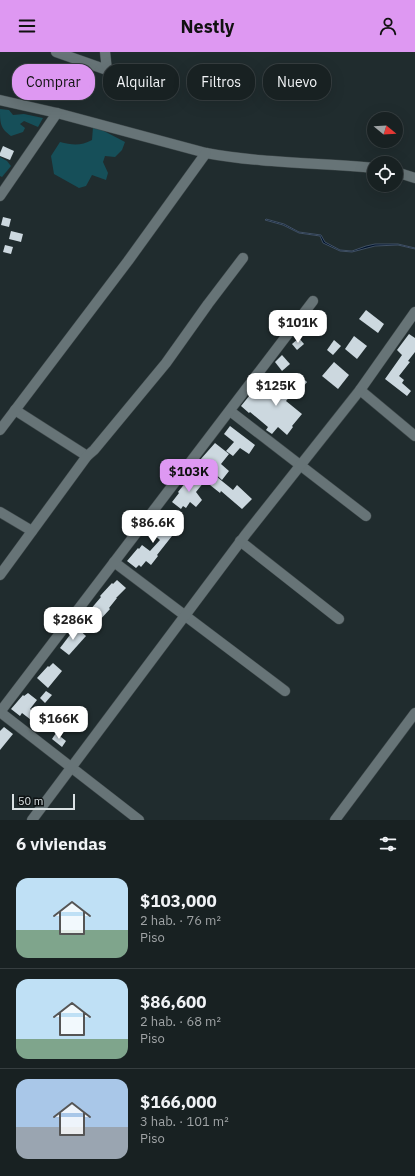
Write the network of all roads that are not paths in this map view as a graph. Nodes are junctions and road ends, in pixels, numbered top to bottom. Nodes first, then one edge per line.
1 (56, 52) edge
2 (105, 52) edge
3 (0, 100) edge
4 (57, 113) junction
5 (206, 153) junction
6 (367, 167) edge
7 (403, 174) edge
8 (415, 178) edge
9 (0, 196) edge
10 (243, 258) dead end
11 (313, 301) dead end
12 (415, 312) edge
13 (360, 390) junction
14 (15, 410) junction
15 (230, 411) junction
16 (0, 430) edge
17 (415, 436) edge
18 (87, 456) junction
19 (300, 466) junction
20 (0, 512) edge
21 (366, 516) dead end
22 (32, 531) junction
23 (240, 541) junction
24 (114, 562) junction
25 (0, 575) edge
26 (185, 615) junction
27 (339, 619) dead end
28 (285, 691) dead end
29 (0, 712) edge
30 (415, 713) edge
31 (71, 767) junction
32 (32, 820) edge
33 (139, 820) edge
34 (335, 820) edge

1 - 2 street
3 - 4 street
4 - 5 street
4 - 9 street
5 - 6 street
5 - 14 street
7 - 8 street
10 - 18 street
11 - 15 street
12 - 13 street
13 - 17 street
13 - 19 street
14 - 16 street
14 - 18 street
15 - 19 street
15 - 24 street
18 - 22 street
19 - 21 street
19 - 23 street
20 - 22 street
22 - 25 street
23 - 26 street
23 - 27 street
24 - 26 street
24 - 29 street
26 - 28 street
26 - 31 street
29 - 31 street
30 - 34 street
31 - 32 street
31 - 33 street

